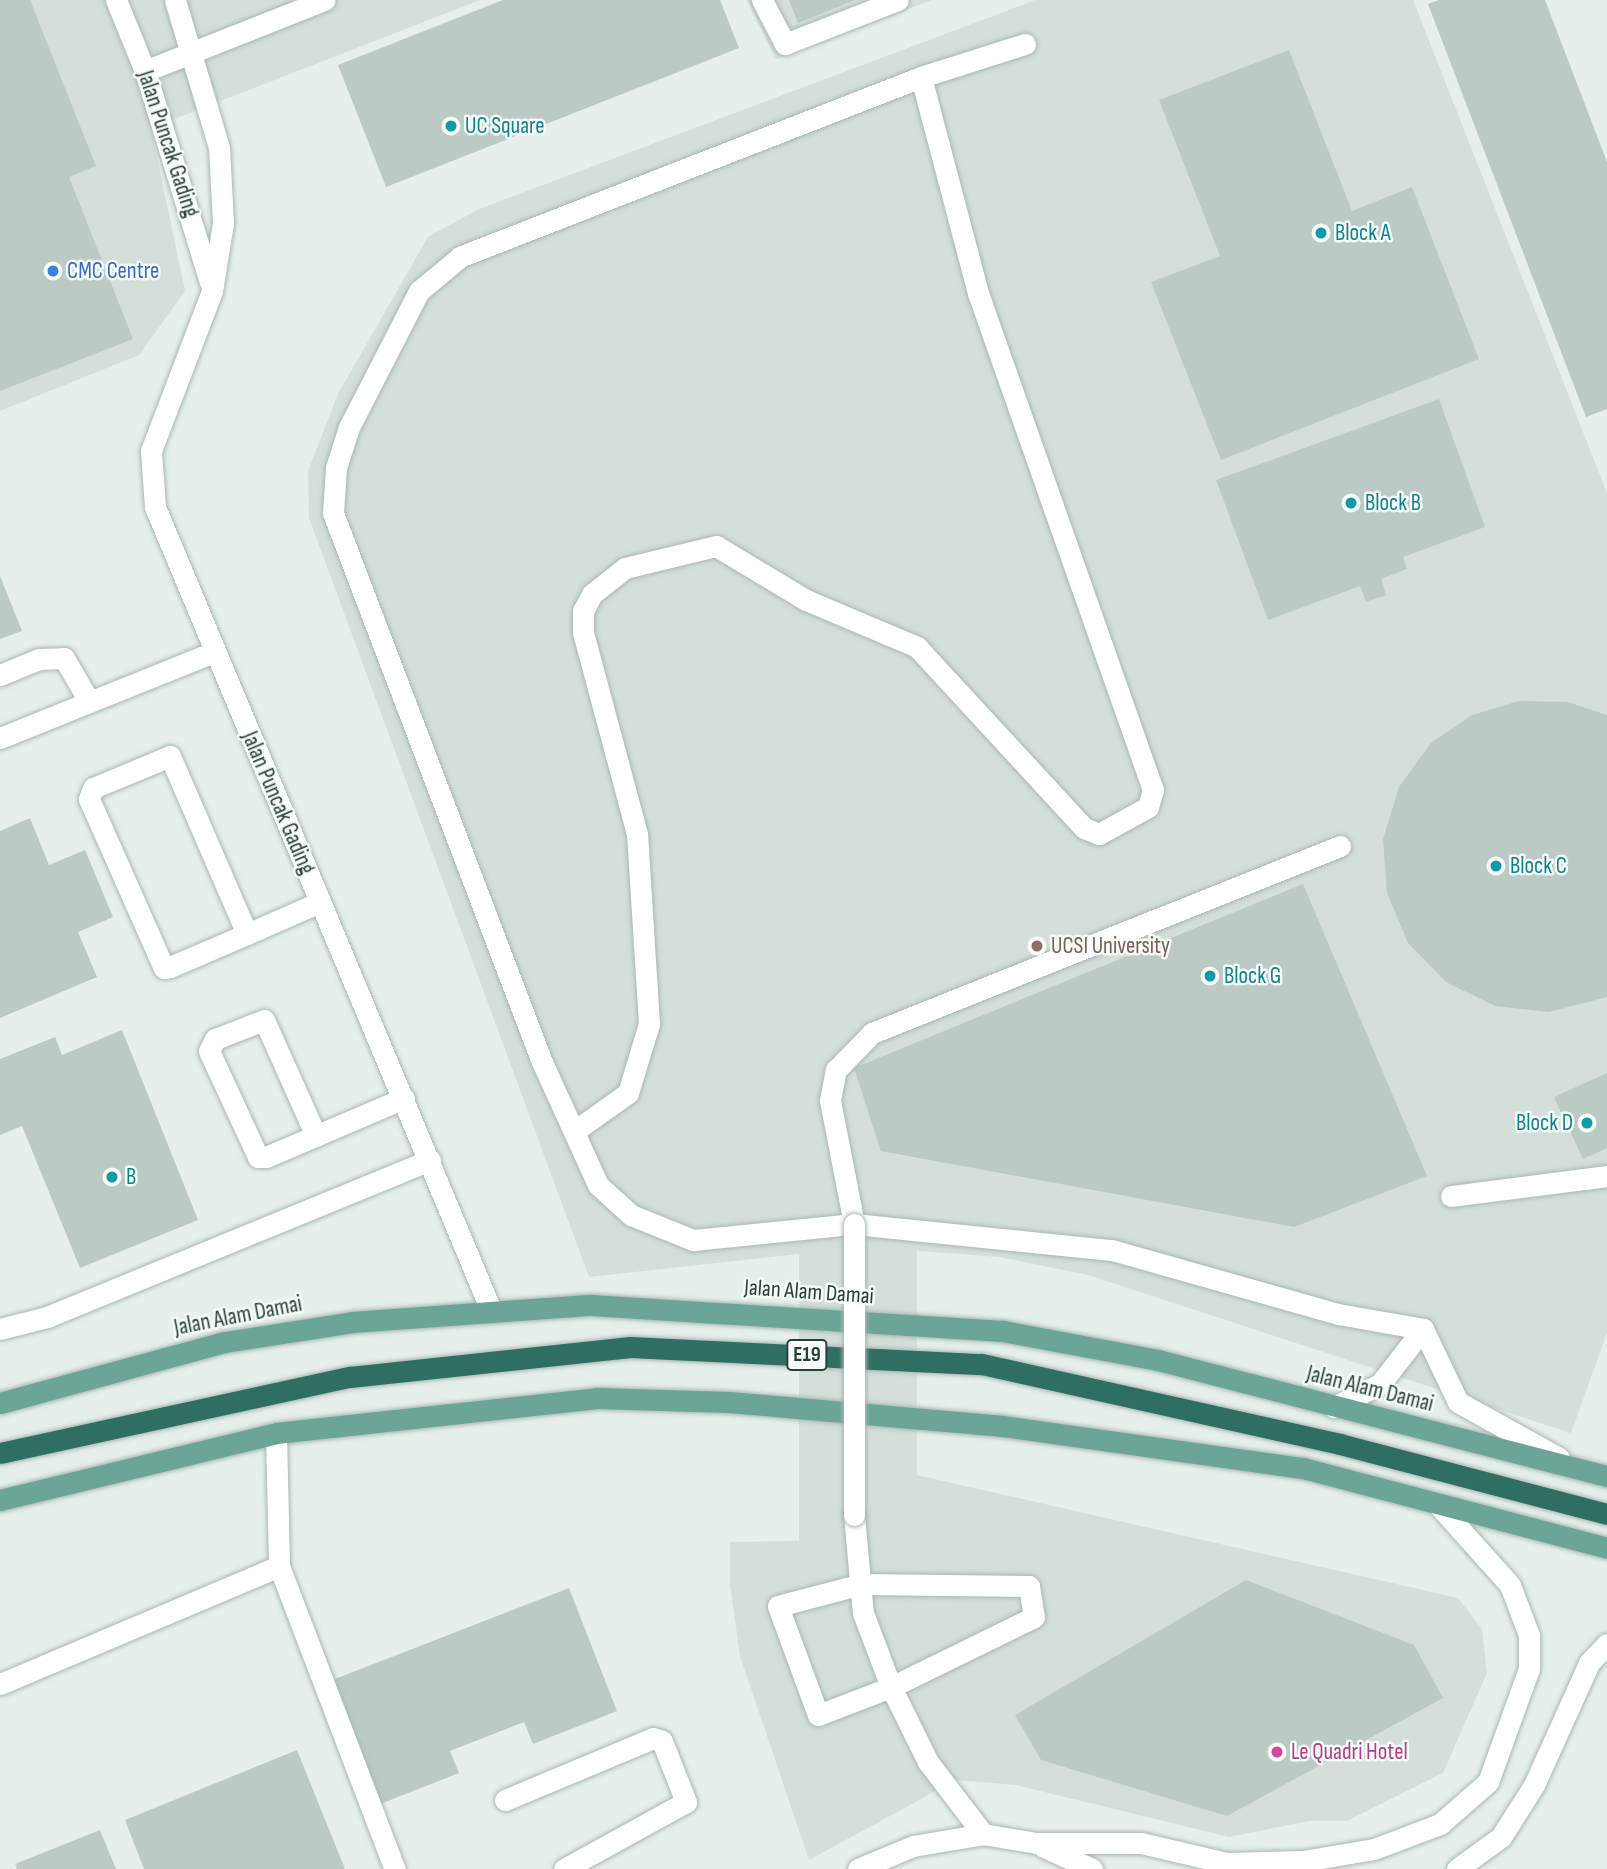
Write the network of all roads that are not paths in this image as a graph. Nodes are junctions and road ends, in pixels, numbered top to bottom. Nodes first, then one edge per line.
1 (116, 0) edge
2 (174, 0) edge
3 (324, 0) edge
4 (762, 0) edge
5 (898, 0) edge
6 (1025, 44) dead end
7 (194, 51) junction
8 (145, 71) junction
9 (921, 77) junction
10 (212, 291) junction
11 (214, 652) junction
12 (0, 675) edge
13 (89, 701) junction
14 (0, 738) edge
15 (1340, 846) dead end
16 (320, 902) junction
17 (247, 934) junction
18 (404, 1098) junction
19 (576, 1130) junction
20 (316, 1136) junction
21 (430, 1160) junction
22 (1607, 1175) edge
23 (1451, 1196) dead end
24 (854, 1223) junction
25 (490, 1308) junction
26 (0, 1329) edge
27 (1423, 1329) junction
28 (0, 1403) edge
29 (1334, 1407) junction
30 (276, 1433) junction
31 (0, 1453) edge
32 (0, 1465) edge
33 (1585, 1471) junction
34 (1607, 1476) edge
35 (0, 1500) edge
36 (1439, 1506) junction
37 (1607, 1514) edge
38 (1607, 1526) edge
39 (1607, 1548) edge
40 (279, 1566) junction
41 (861, 1584) junction
42 (1607, 1644) edge
43 (0, 1684) edge
44 (891, 1687) junction
45 (505, 1800) dead end
46 (983, 1834) junction
47 (1036, 1843) junction
48 (1376, 1859) edge
49 (1303, 1865) edge
50 (395, 1869) edge
51 (564, 1869) edge
52 (858, 1869) edge
53 (1092, 1869) edge
54 (1457, 1869) edge

1 - 8 street, Jalan Puncak Gading
2 - 7 street, Jalan Puncak Gading
3 - 7 street
4 - 5 street
6 - 9 street
7 - 8 street
7 - 10 street, Jalan Puncak Gading
8 - 10 street, Jalan Puncak Gading
9 - 19 street
9 - 19 street
10 - 11 street, Jalan Puncak Gading
11 - 13 street
11 - 16 street, Jalan Puncak Gading
12 - 13 street
13 - 14 street
15 - 24 street
16 - 17 street
16 - 18 street, Jalan Puncak Gading
17 - 17 street
18 - 20 street
18 - 21 street, Jalan Puncak Gading
19 - 24 street
20 - 20 street
21 - 25 street, Jalan Puncak Gading
21 - 26 street
22 - 23 street
24 - 27 street
24 - 41 street, bridge
25 - 28 main road, Jalan Alam Damai
25 - 29 main road, Jalan Alam Damai
27 - 29 street
27 - 33 street
29 - 33 main road, Jalan Alam Damai
30 - 35 main road
30 - 36 main road
30 - 40 street
31 - 37 highway, E19
32 - 38 highway, E19
33 - 34 main road, Jalan Alam Damai
36 - 39 main road
36 - 48 street
40 - 43 street
40 - 50 street
41 - 44 street
41 - 44 street
41 - 44 street
42 - 54 street
44 - 46 street
45 - 51 street
46 - 47 street
46 - 52 street
47 - 49 street
47 - 53 street
48 - 49 street

